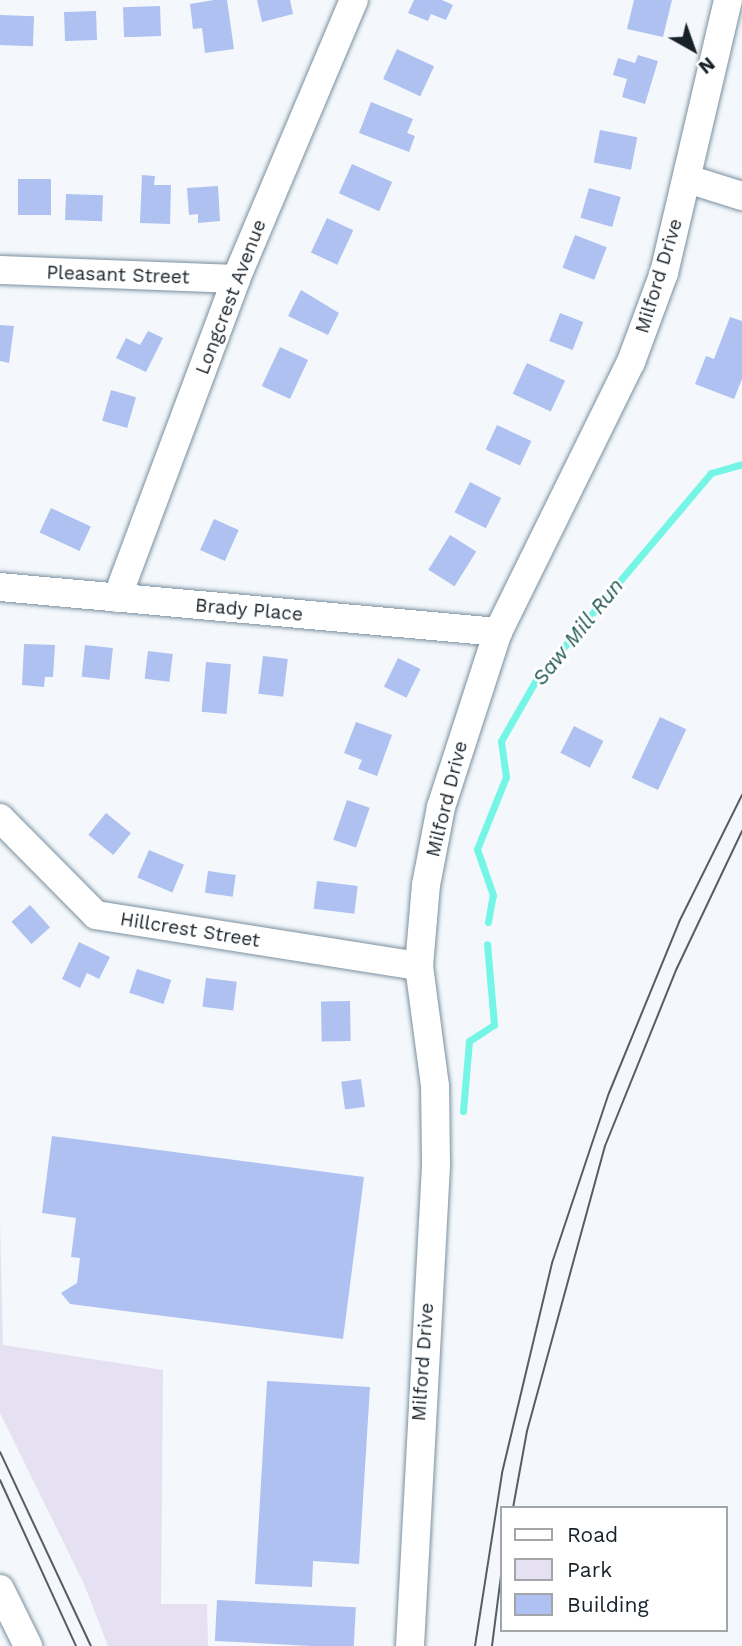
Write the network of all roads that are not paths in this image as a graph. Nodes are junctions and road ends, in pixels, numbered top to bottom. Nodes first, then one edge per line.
1 (354, 0) edge
2 (728, 0) edge
3 (688, 179) junction
4 (742, 196) edge
5 (0, 270) edge
6 (236, 279) junction
7 (0, 587) edge
8 (117, 598) junction
9 (498, 632) junction
10 (0, 818) edge
11 (419, 965) junction
12 (0, 1589) edge
13 (29, 1646) edge
14 (410, 1646) edge

1 - 6 street, Longcrest Avenue
2 - 3 street, Milford Drive
3 - 4 street
3 - 9 street, Milford Drive
5 - 6 street, Pleasant Street
6 - 8 street, Longcrest Avenue
7 - 8 street, Brady Place
8 - 9 street, Brady Place
9 - 11 street, Milford Drive
10 - 11 street, Hillcrest Street
11 - 14 street, Milford Drive
12 - 13 street

